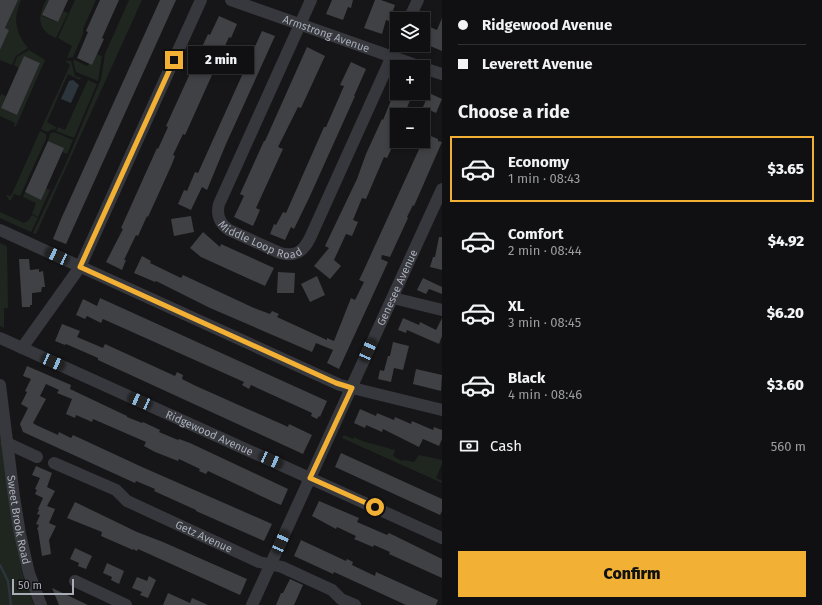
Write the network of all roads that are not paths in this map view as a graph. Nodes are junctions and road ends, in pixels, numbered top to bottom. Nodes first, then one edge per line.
1 (201, 0) edge
2 (231, 0) edge
3 (310, 0) edge
4 (418, 0) edge
5 (412, 12) edge
6 (299, 24) junction
7 (394, 52) edge
8 (392, 57) junction
9 (401, 60) edge
10 (430, 70) edge
11 (442, 74) edge
12 (442, 189) edge
13 (0, 230) edge
14 (80, 267) junction
15 (393, 298) junction
16 (442, 310) edge
17 (0, 338) edge
18 (22, 348) junction
19 (0, 385) edge
20 (352, 388) junction
21 (442, 410) edge
22 (7, 443) junction
23 (37, 457) dead end
24 (54, 463) dead end
25 (310, 478) junction
26 (442, 538) edge
27 (271, 564) junction
28 (74, 581) dead end
29 (41, 605) edge
30 (126, 605) edge
31 (252, 605) edge
32 (355, 605) edge

1 - 14 street
2 - 6 street, Armstrong Avenue
3 - 6 street, Middle Loop Road
4 - 5 street
6 - 8 street, Armstrong Avenue
6 - 8 street, Middle Loop Road
7 - 8 street, Middle Loop Road
8 - 9 street, Armstrong Avenue
10 - 11 street, Armstrong Avenue
12 - 15 street, Genesee Avenue
13 - 14 street
14 - 18 street
14 - 20 street
15 - 16 street
15 - 20 street, Genesee Avenue
17 - 18 street, Ridgewood Avenue
18 - 25 street, Ridgewood Avenue
19 - 22 street, Sweet Brook Road
20 - 21 street
20 - 25 street, Genesee Avenue
22 - 23 street
22 - 29 street, Sweet Brook Road
24 - 27 street, Getz Avenue
25 - 26 street, Ridgewood Avenue
25 - 27 street, Genesee Avenue
27 - 31 street, Genesee Avenue
27 - 32 street, Getz Avenue
28 - 30 street

